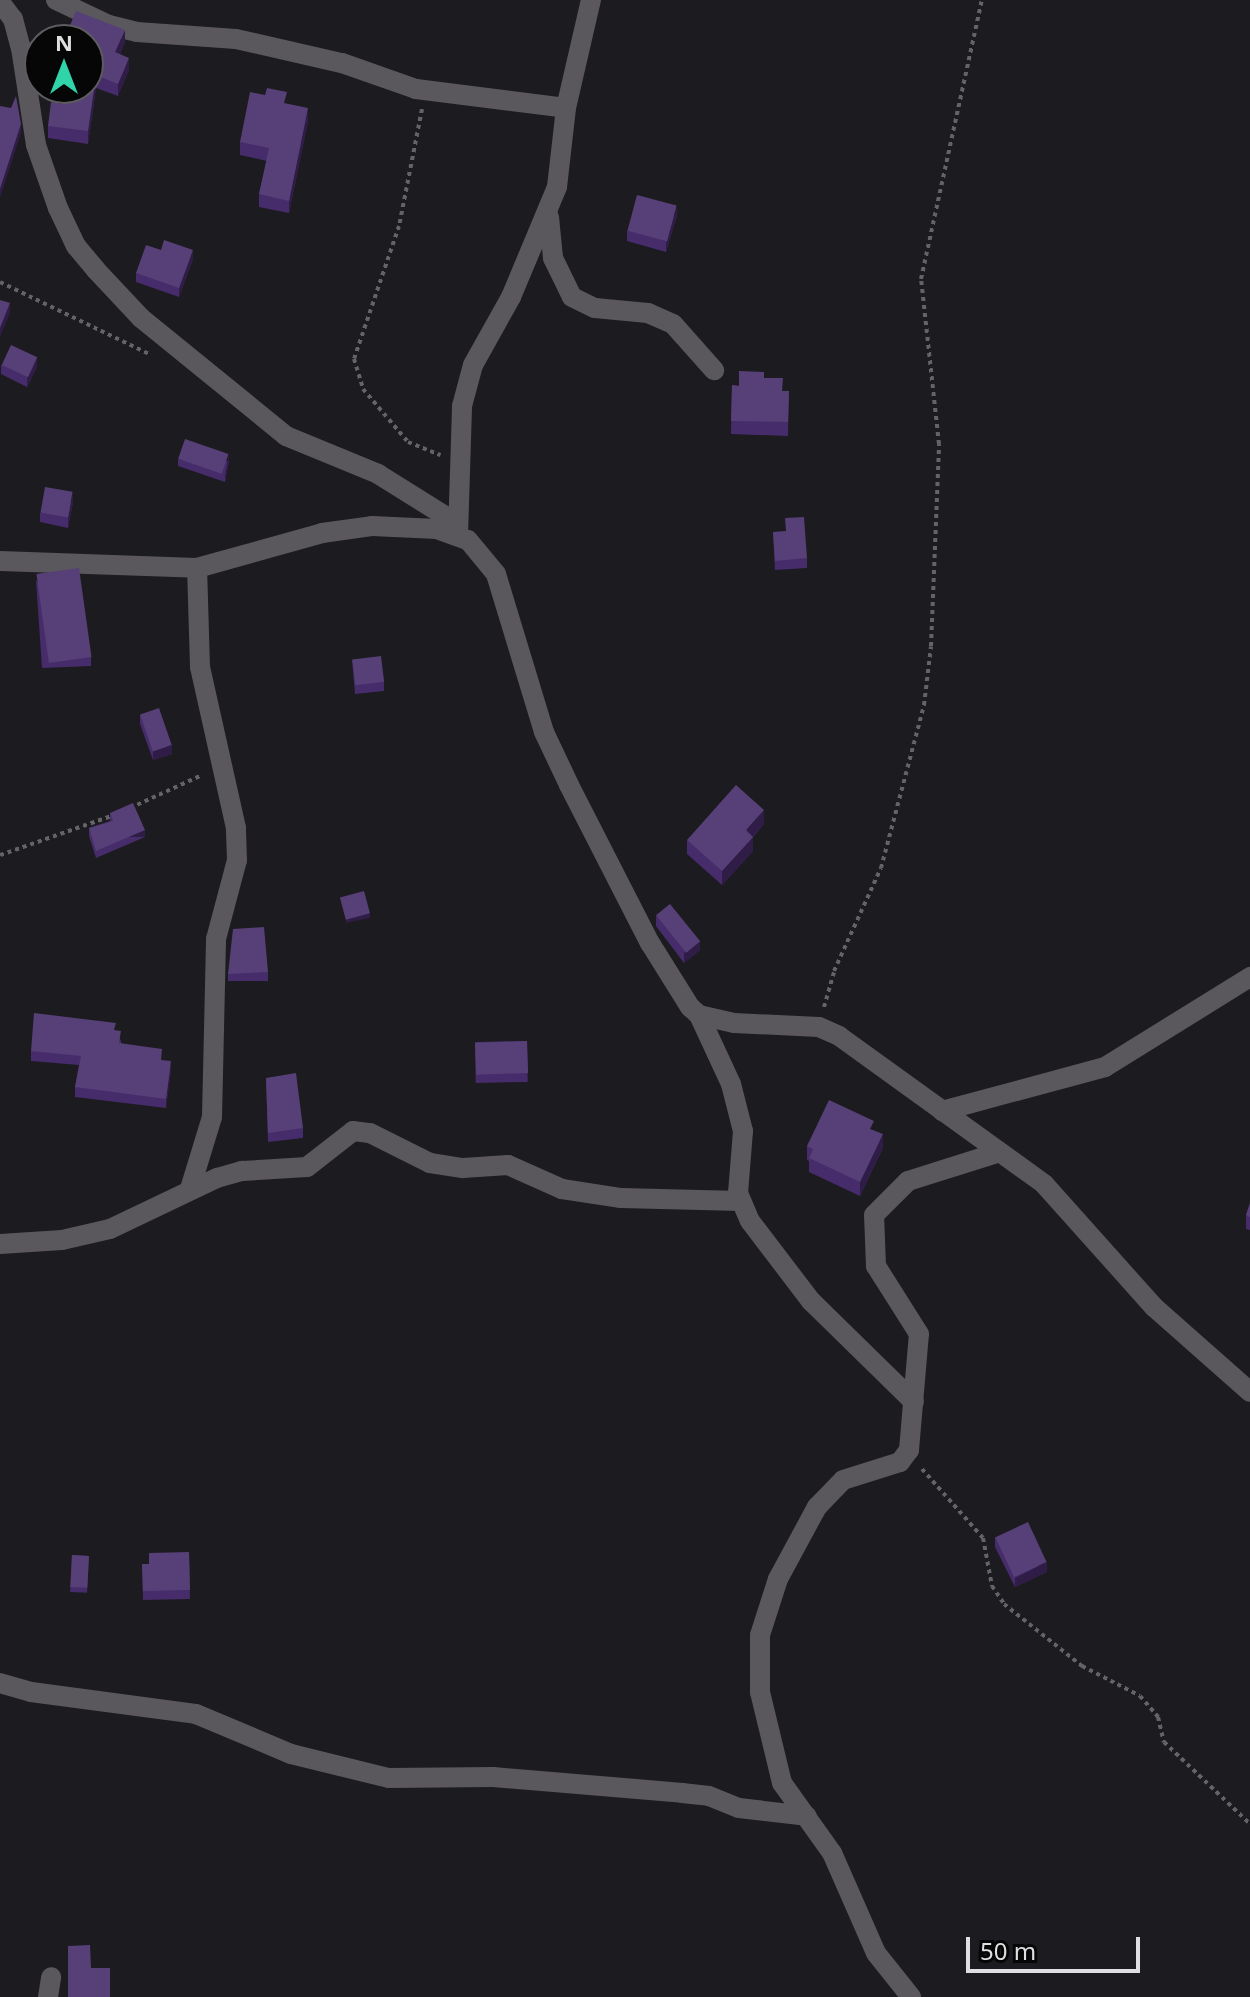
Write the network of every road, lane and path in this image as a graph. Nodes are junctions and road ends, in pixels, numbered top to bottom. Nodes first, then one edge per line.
1 (56, 0) edge
2 (591, 0) edge
3 (982, 0) edge
4 (0, 2) edge
5 (427, 91) junction
6 (566, 108) junction
7 (549, 213) junction
8 (0, 282) edge
9 (158, 357) dead end
10 (714, 370) dead end
11 (459, 485) junction
12 (458, 530) junction
13 (0, 561) edge
14 (197, 568) junction
15 (220, 767) junction
16 (0, 855) edge
17 (1250, 977) edge
18 (699, 1015) junction
19 (819, 1027) junction
20 (942, 1111) junction
21 (1000, 1152) junction
22 (190, 1189) junction
23 (740, 1201) junction
24 (0, 1244) edge
25 (1250, 1392) edge
26 (914, 1402) junction
27 (909, 1450) junction
28 (0, 1683) edge
29 (807, 1816) junction
30 (1250, 1824) edge
31 (911, 1997) edge

1 - 5 street
2 - 6 street
3 - 19 path
4 - 12 street
5 - 6 street
5 - 11 path
6 - 7 street
7 - 10 street
7 - 11 street
8 - 9 path
11 - 12 street
12 - 14 street
12 - 18 street
13 - 14 street
14 - 15 street
15 - 16 path
15 - 22 street
17 - 20 street
18 - 19 street
18 - 23 street
19 - 20 street
20 - 21 street
21 - 25 street
21 - 26 street
22 - 23 street
22 - 24 street
23 - 26 street
26 - 27 street
27 - 29 street
27 - 30 path
28 - 29 street
29 - 31 street

